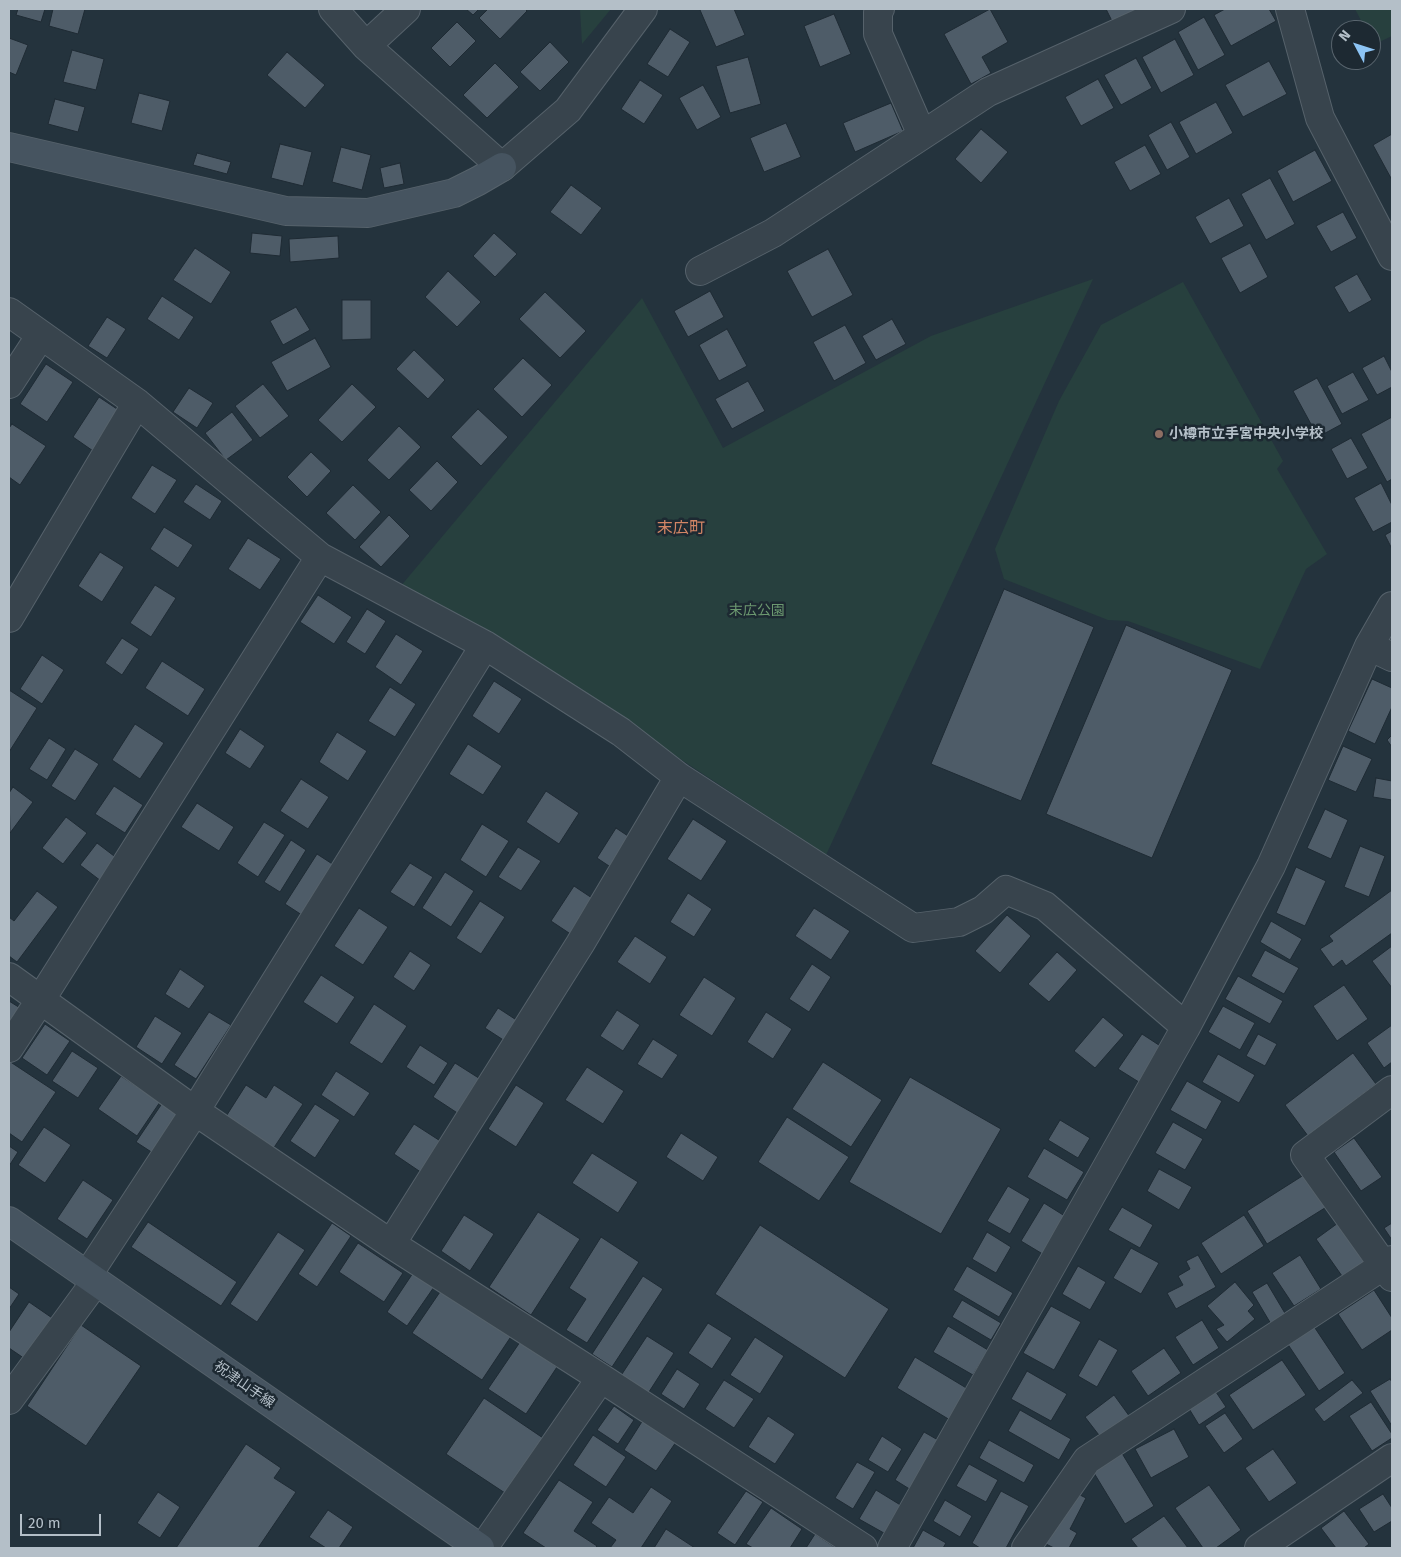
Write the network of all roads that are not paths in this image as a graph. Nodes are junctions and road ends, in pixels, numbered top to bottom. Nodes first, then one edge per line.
1 (333, 9) edge
2 (406, 9) edge
3 (643, 9) edge
4 (880, 9) edge
5 (1171, 9) edge
6 (1290, 9) edge
7 (366, 46) junction
8 (922, 135) junction
9 (9, 147) edge
10 (502, 167) junction
11 (1392, 256) edge
12 (700, 271) dead end
13 (9, 312) edge
14 (41, 334) junction
15 (9, 384) edge
16 (137, 402) junction
17 (320, 558) junction
18 (1392, 606) edge
19 (9, 618) edge
20 (485, 645) junction
21 (1381, 651) edge
22 (679, 777) junction
23 (9, 977) edge
24 (41, 999) junction
25 (1186, 1027) junction
26 (9, 1048) edge
27 (1392, 1090) edge
28 (195, 1110) junction
29 (9, 1221) edge
30 (391, 1244) junction
31 (1390, 1268) edge
32 (92, 1279) junction
33 (601, 1378) junction
34 (9, 1400) edge
35 (1392, 1458) edge
36 (482, 1548) edge
37 (863, 1548) edge
38 (892, 1548) edge
39 (1026, 1548) edge
40 (1259, 1548) edge

1 - 7 street
2 - 7 street
3 - 10 street
4 - 8 street
5 - 8 street
6 - 11 street
7 - 10 street
8 - 12 street
9 - 10 street
13 - 14 street
14 - 15 street
14 - 16 street
16 - 17 street
16 - 19 street
17 - 20 street
17 - 24 street
18 - 21 street
20 - 22 street
20 - 28 street
21 - 25 street
22 - 25 street
22 - 30 street
23 - 24 street
24 - 26 street
24 - 28 street
25 - 38 street
27 - 31 street
28 - 30 street
28 - 32 street
29 - 32 street, 祝津山手線
30 - 33 street
31 - 39 street
32 - 34 street
32 - 36 street, 祝津山手線
33 - 36 street
33 - 37 street
35 - 40 street

